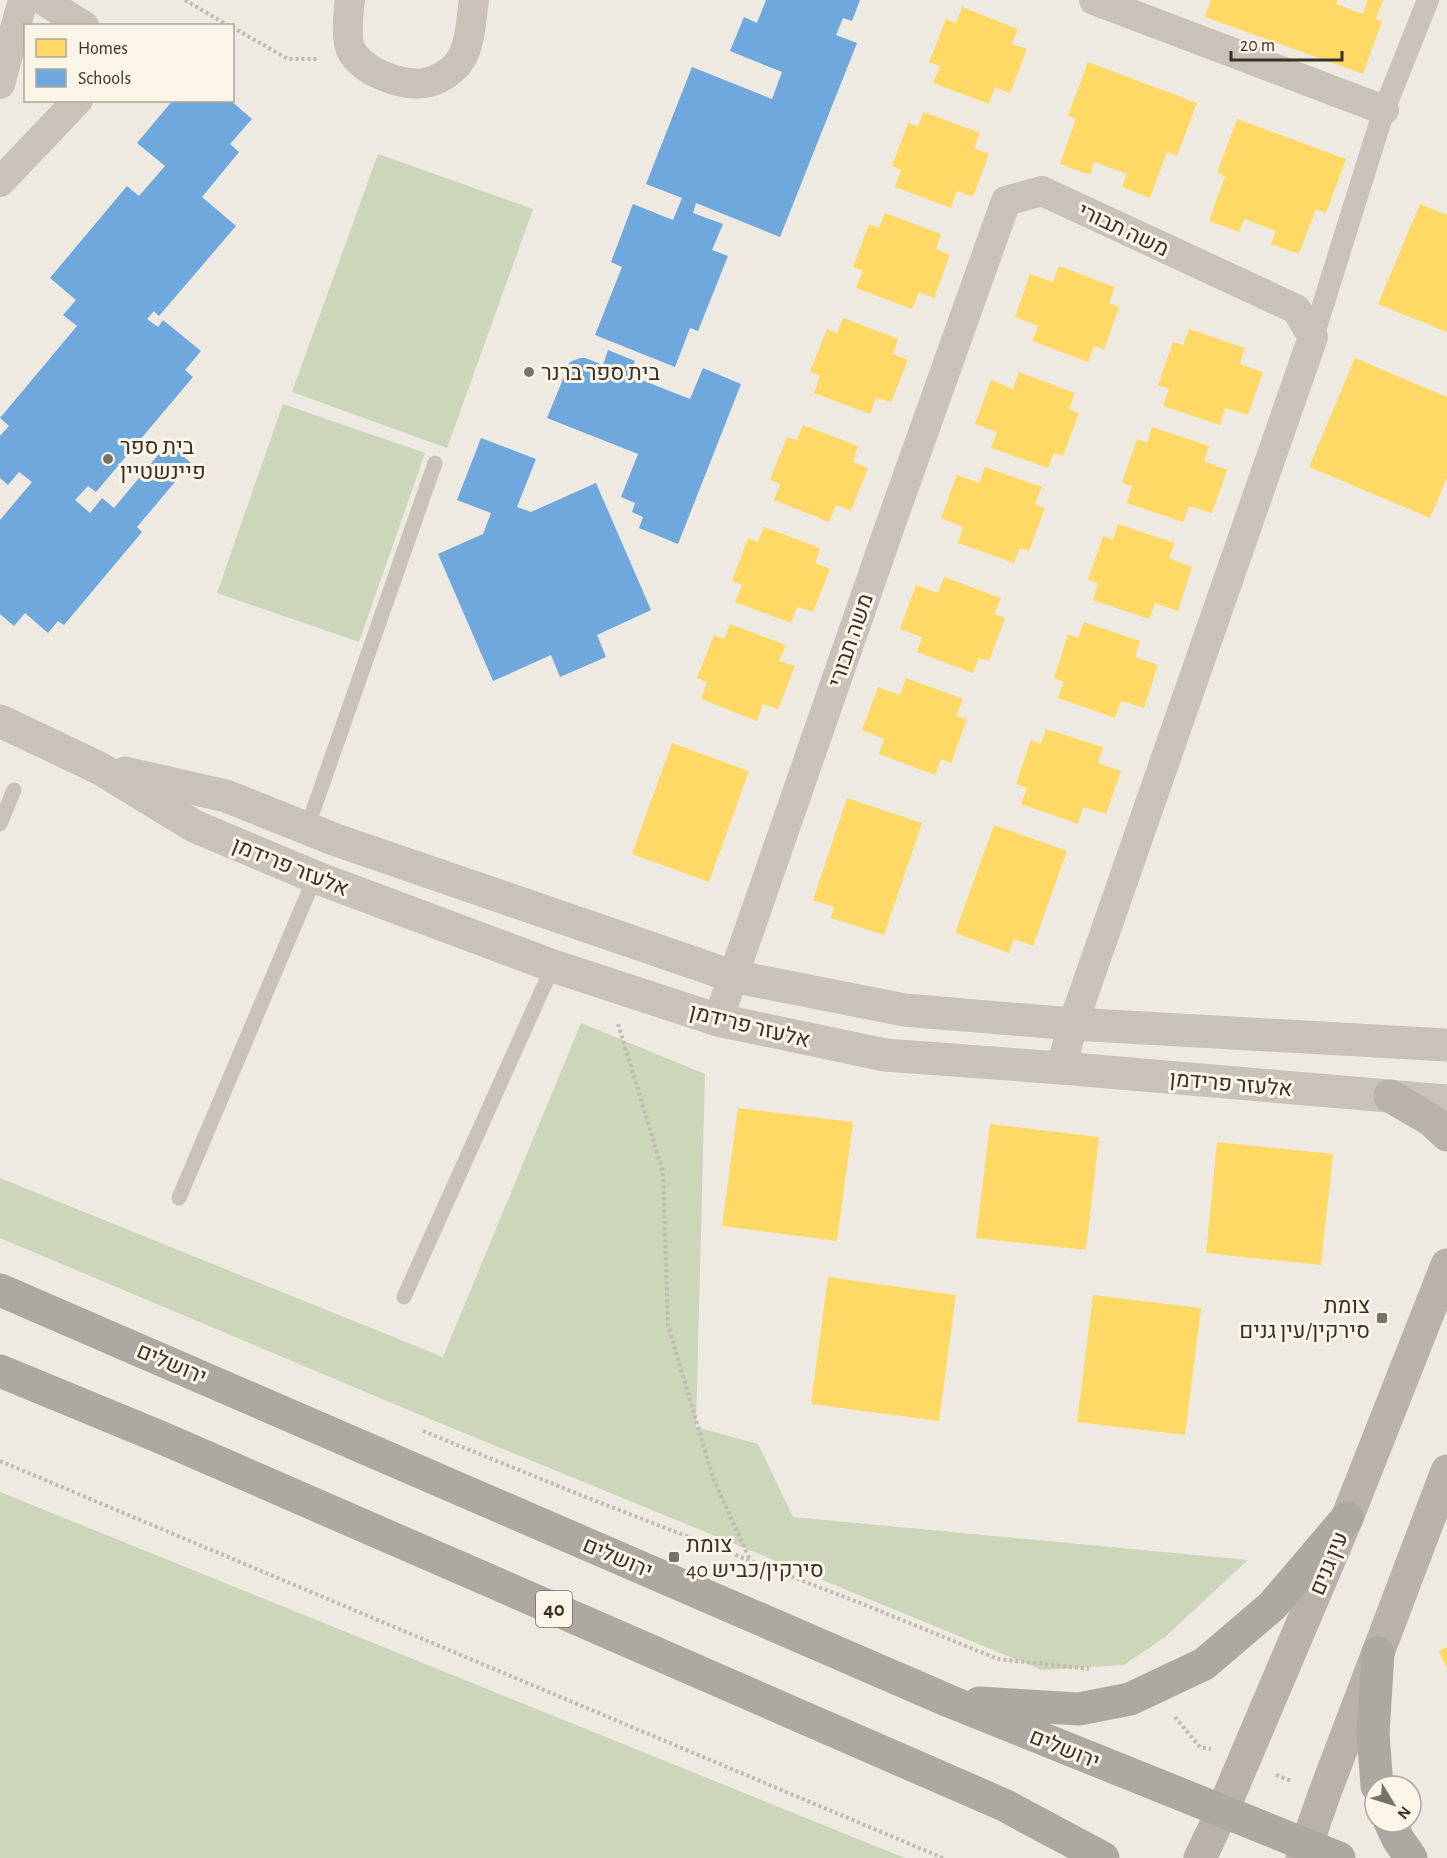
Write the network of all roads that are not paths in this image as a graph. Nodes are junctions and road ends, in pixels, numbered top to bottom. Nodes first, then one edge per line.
1 (23, 0) edge
2 (43, 0) edge
3 (350, 0) edge
4 (474, 0) edge
5 (1094, 0) edge
6 (1428, 0) edge
7 (81, 24) edge
8 (0, 84) edge
9 (76, 102) edge
10 (1384, 110) junction
11 (0, 182) edge
12 (1313, 337) junction
13 (435, 463) dead end
14 (0, 721) edge
15 (99, 768) junction
16 (14, 790) dead end
17 (0, 824) edge
18 (307, 828) junction
19 (315, 877) junction
20 (553, 966) junction
21 (732, 976) junction
22 (718, 1020) junction
23 (1073, 1024) junction
24 (1447, 1045) edge
25 (1061, 1068) junction
26 (1390, 1096) junction
27 (1447, 1101) edge
28 (1447, 1135) edge
29 (180, 1198) dead end
30 (1447, 1265) edge
31 (0, 1290) edge
32 (404, 1297) dead end
33 (0, 1371) edge
34 (1447, 1471) edge
35 (1347, 1518) junction
36 (1378, 1653) junction
37 (949, 1701) junction
38 (1376, 1774) edge
39 (1004, 1805) junction
40 (1222, 1812) junction
41 (1396, 1834) edge
42 (1305, 1851) edge
43 (1067, 1858) edge
44 (1103, 1858) edge
45 (1200, 1858) edge
46 (1339, 1858) edge
47 (1411, 1858) edge

1 - 8 street
2 - 7 street
3 - 4 street
5 - 10 street
6 - 10 street
9 - 11 street
10 - 12 street
12 - 21 street, משה תבורי
12 - 23 street
13 - 18 lane
14 - 15 street, אלעזר פרידמן
15 - 18 street, אלעזר פרידמן
15 - 19 street, אלעזר פרידמן
16 - 17 lane
18 - 21 street, אלעזר פרידמן
19 - 20 street, אלעזר פרידמן
19 - 29 lane
20 - 22 street, אלעזר פרידמן
20 - 32 lane
21 - 22 street, משה תבורי
21 - 23 street, אלעזר פרידמן
22 - 25 street, אלעזר פרידמן
23 - 24 street, אלעזר פרידמן
23 - 25 street
25 - 26 street, אלעזר פרידמן
26 - 27 street, אלעזר פרידמן
26 - 28 main road
30 - 35 main road, עין גנים
31 - 37 highway, ירושלים
33 - 39 highway, 40
34 - 36 main road
35 - 37 highway
35 - 40 main road, עין גנים
36 - 38 highway
36 - 42 main road
37 - 40 highway, ירושלים
39 - 43 highway
39 - 44 highway, 40
40 - 42 highway, ירושלים
40 - 45 main road, עין גנים
41 - 47 highway
42 - 46 highway, ירושלים

